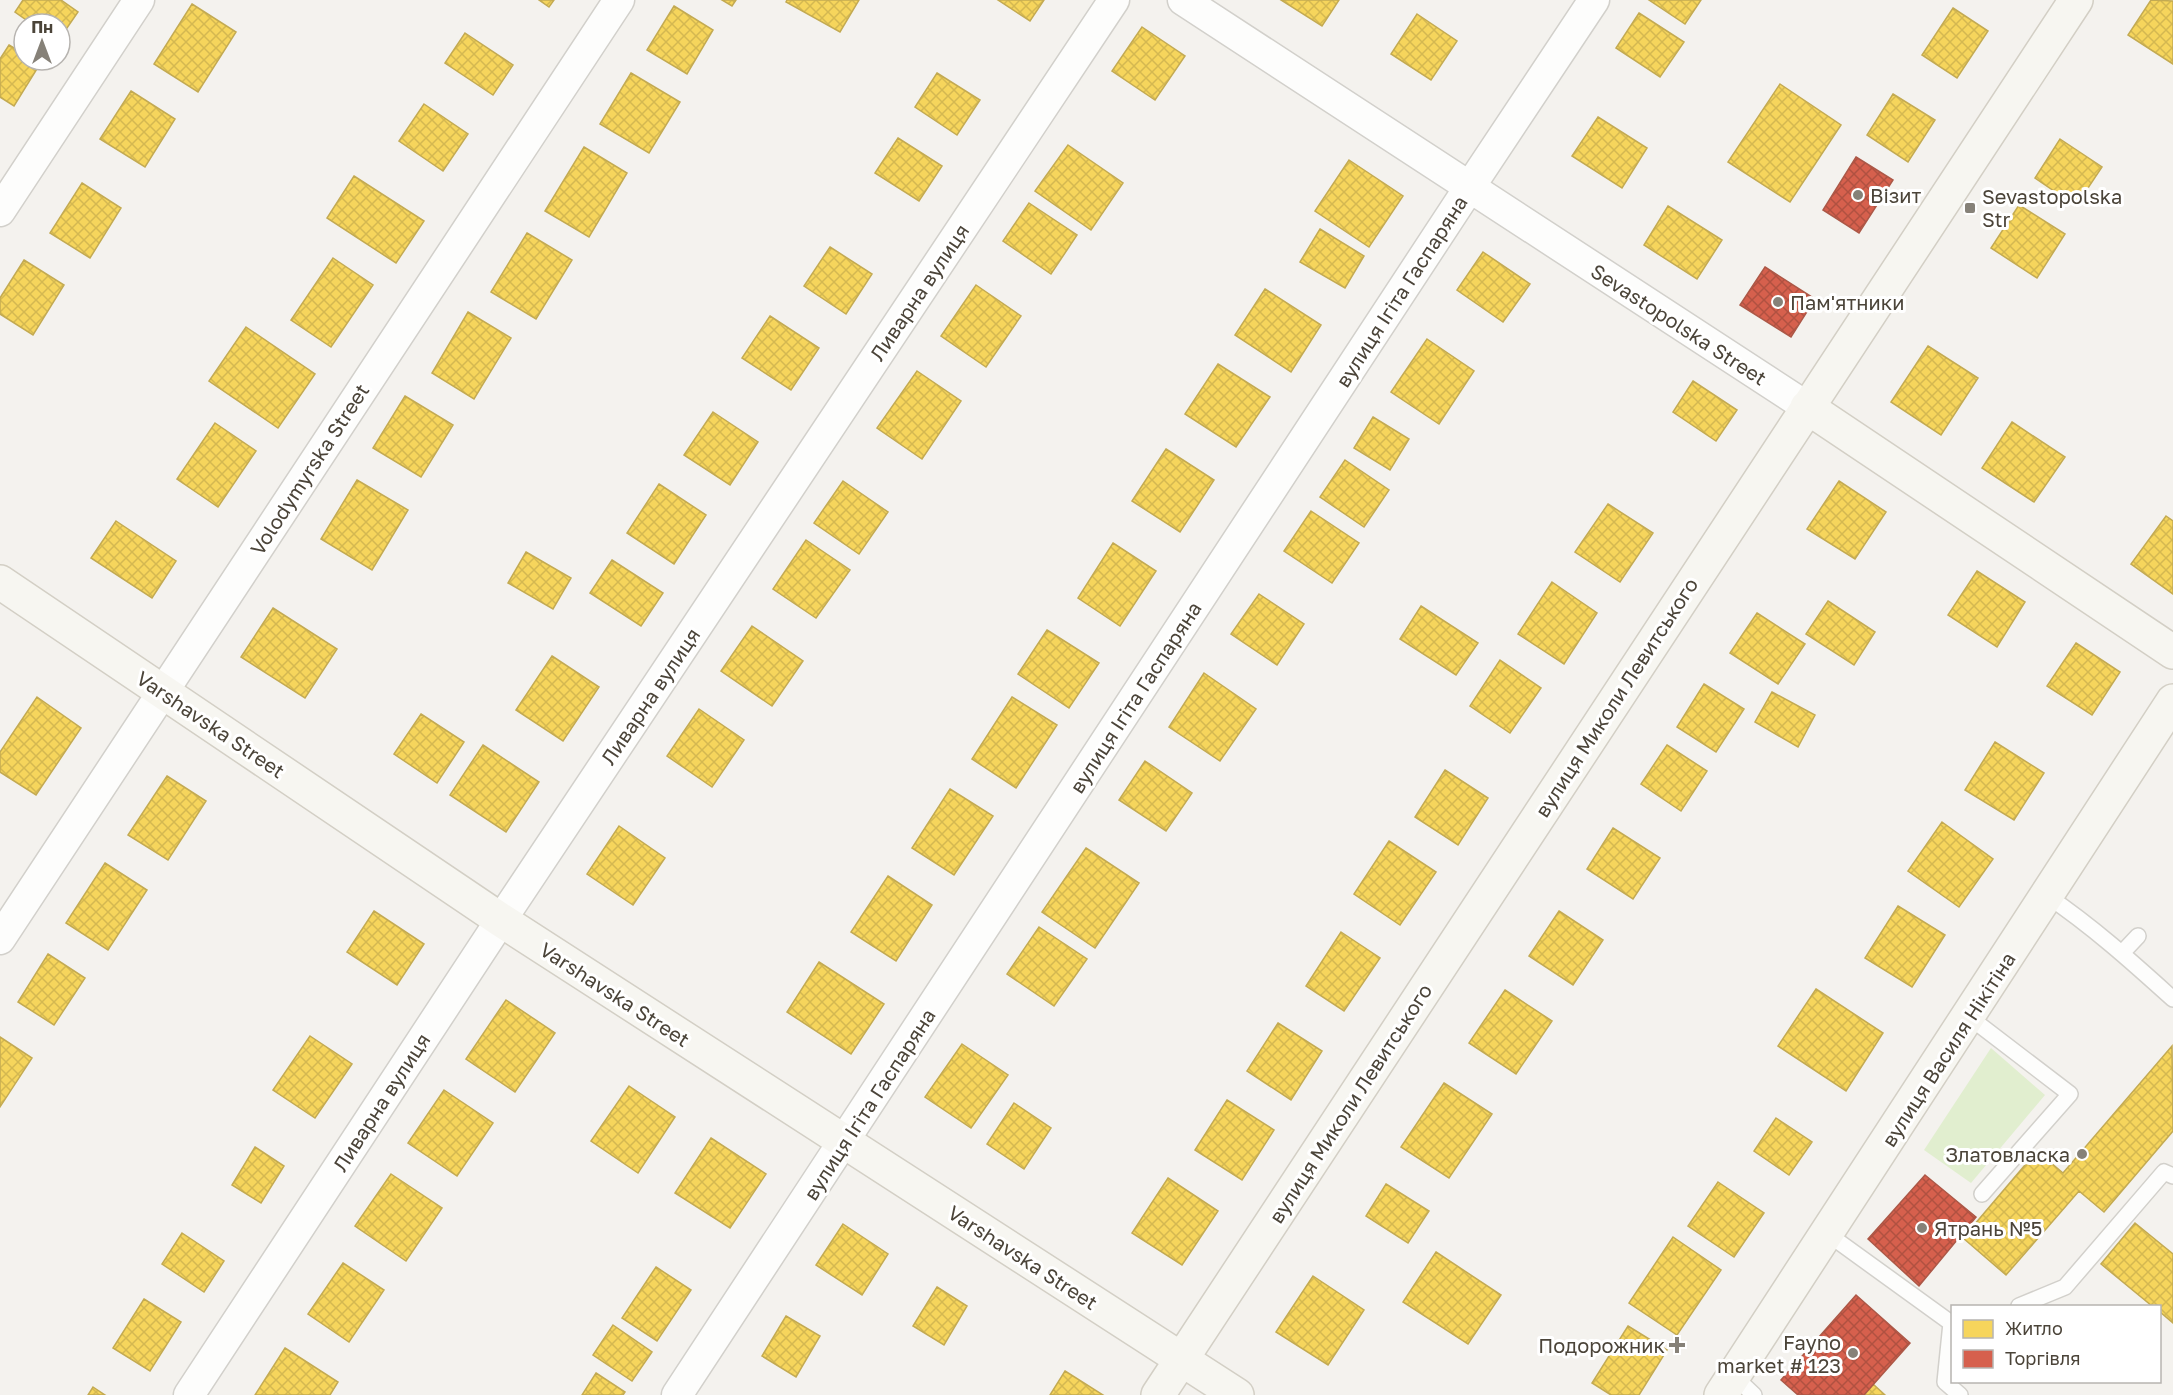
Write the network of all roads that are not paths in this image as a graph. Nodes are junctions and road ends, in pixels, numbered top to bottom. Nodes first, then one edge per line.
1 (139, 0) edge
2 (619, 0) edge
3 (1114, 0) edge
4 (1183, 0) edge
5 (1594, 0) edge
6 (2076, 0) edge
7 (1469, 188) junction
8 (0, 211) edge
9 (1807, 407) junction
10 (0, 582) edge
11 (2173, 652) edge
12 (162, 691) junction
13 (2173, 701) edge
14 (2046, 895) junction
15 (501, 920) junction
16 (2138, 936) dead end
17 (0, 939) edge
18 (2122, 953) junction
19 (2173, 999) edge
20 (1968, 1016) junction
21 (844, 1142) junction
22 (2173, 1176) edge
23 (1982, 1194) dead end
24 (1828, 1234) junction
25 (2021, 1305) edge
26 (1951, 1321) edge
27 (1951, 1331) edge
28 (1182, 1359) junction
29 (1736, 1389) edge
30 (189, 1395) edge
31 (677, 1395) edge
32 (1158, 1395) edge
33 (1237, 1395) edge
34 (1960, 1395) edge

1 - 8 street
2 - 12 street, Volodymyrska Street
3 - 15 street, Ливарна вулиця
4 - 7 street, Sevastopolska Street
5 - 7 street, вулиця Ігіта Гаспаряна
6 - 9 street, вулиця Миколи Левитського
7 - 9 street, Sevastopolska Street
7 - 21 street, вулиця Ігіта Гаспаряна
9 - 11 street, Sevastopolska Street
9 - 28 street, вулиця Миколи Левитського
10 - 12 street, Varshavska Street
12 - 15 street, Varshavska Street
12 - 17 street, Volodymyrska Street
13 - 14 street, вулиця Василя Нікітіна
14 - 18 lane
14 - 20 street, вулиця Василя Нікітіна
15 - 21 street, Varshavska Street
15 - 30 street, Ливарна вулиця
16 - 18 lane
18 - 19 lane
20 - 23 lane
20 - 24 street, вулиця Василя Нікітіна
21 - 28 street, Varshavska Street
21 - 31 street, вулиця Ігіта Гаспаряна
22 - 25 lane
24 - 26 lane
24 - 29 street, вулиця Василя Нікітіна
27 - 34 lane
28 - 32 street, вулиця Миколи Левитського
28 - 33 street, Varshavska Street

